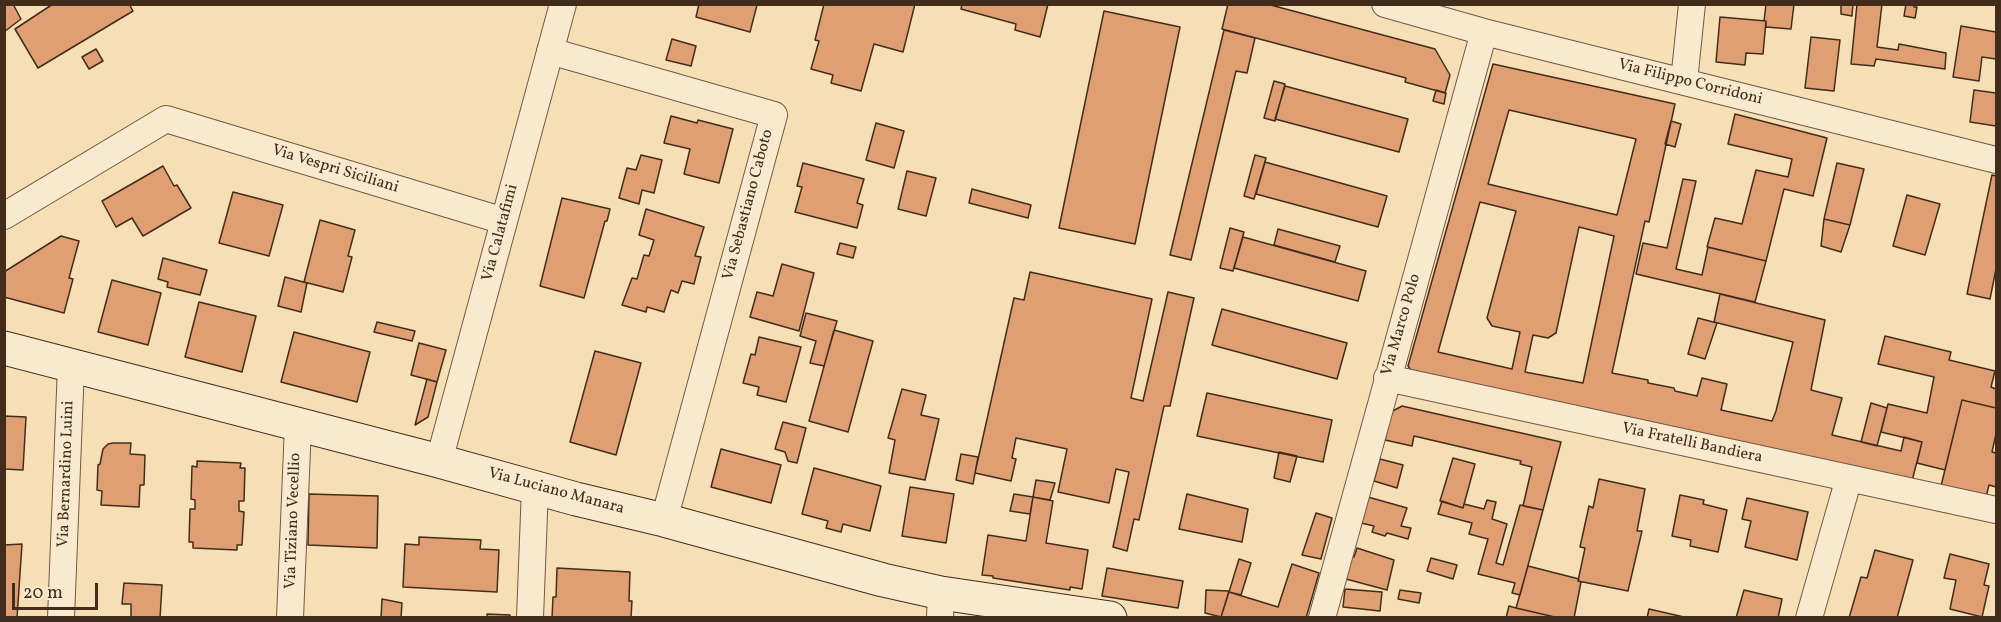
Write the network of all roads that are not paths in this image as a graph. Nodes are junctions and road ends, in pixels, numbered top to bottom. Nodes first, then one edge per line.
1 (563, 4) edge
2 (1385, 4) edge
3 (1692, 4) edge
4 (1484, 32) junction
5 (550, 51) junction
6 (1684, 81) junction
7 (1996, 160) edge
8 (4, 216) edge
9 (504, 221) junction
10 (4, 348) edge
11 (71, 366) junction
12 (1387, 378) junction
13 (298, 425) junction
14 (439, 461) junction
15 (1849, 478) junction
16 (535, 487) junction
17 (1996, 510) edge
18 (664, 520) junction
19 (941, 605) edge
20 (61, 618) edge
21 (290, 618) edge
22 (530, 618) edge
23 (1110, 618) edge
24 (1322, 618) edge
25 (1809, 618) edge

1 - 5 street, Via Calatafimi
2 - 4 street, Via Filippo Corridoni
3 - 6 street
4 - 6 street, Via Filippo Corridoni
4 - 12 street, Via Marco Polo
5 - 9 street, Via Calatafimi
5 - 18 street, Via Sebastiano Caboto
6 - 7 street, Via Filippo Corridoni
8 - 9 street, Via Vespri Siciliani
9 - 14 street, Via Calatafimi
10 - 11 main road, Via Luciano Manara
11 - 13 main road, Via Luciano Manara
11 - 20 street, Via Bernardino Luini
12 - 15 street, Via Fratelli Bandiera
12 - 24 street, Via Marco Polo
13 - 14 main road, Via Luciano Manara
13 - 21 street, Via Tiziano Vecellio
14 - 16 main road, Via Luciano Manara
15 - 17 street, Via Fratelli Bandiera
15 - 25 street
16 - 18 main road, Via Luciano Manara
16 - 22 street
18 - 19 main road, Via Luciano Manara
19 - 23 main road, Via Luciano Manara

